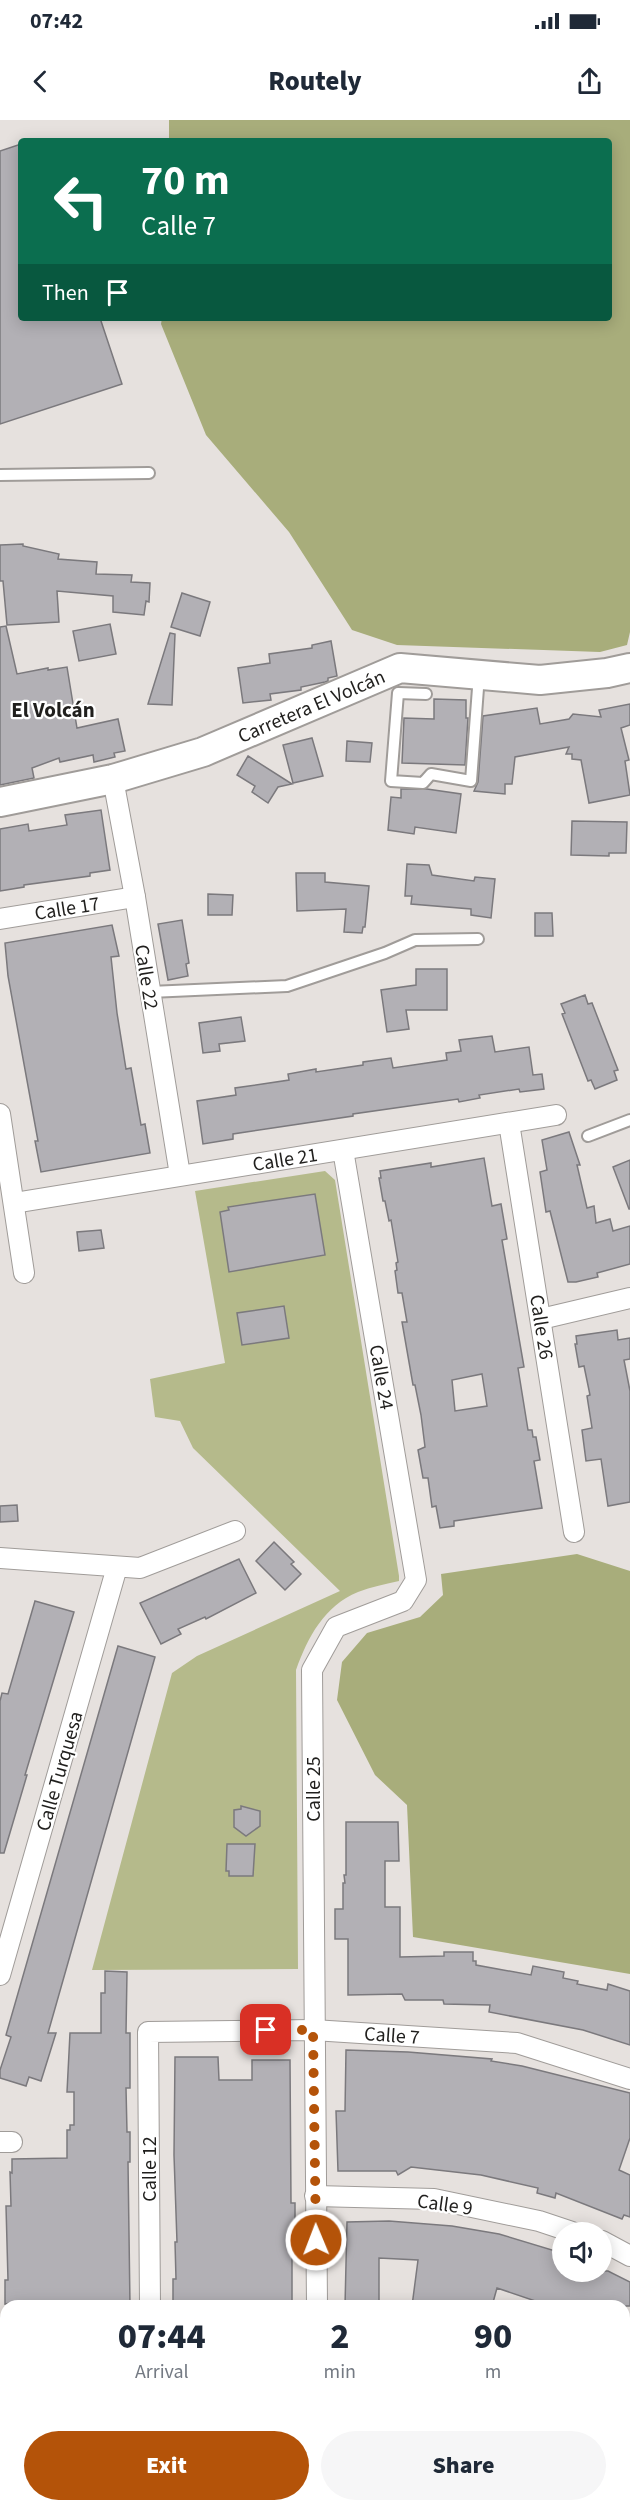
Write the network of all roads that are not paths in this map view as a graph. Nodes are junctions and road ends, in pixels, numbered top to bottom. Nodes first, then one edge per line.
1 (149, 473) dead end
2 (0, 475) edge
3 (630, 668) edge
4 (479, 675) junction
5 (407, 681) junction
6 (426, 693) dead end
7 (113, 779) junction
8 (0, 802) edge
9 (135, 897) junction
10 (0, 918) edge
11 (478, 939) dead end
12 (150, 992) junction
13 (0, 1114) edge
14 (556, 1115) dead end
15 (630, 1120) edge
16 (509, 1122) junction
17 (588, 1136) dead end
18 (343, 1150) junction
19 (180, 1175) junction
20 (14, 1203) junction
21 (24, 1273) dead end
22 (630, 1298) edge
23 (541, 1319) junction
24 (235, 1531) dead end
25 (574, 1532) dead end
26 (0, 1558) edge
27 (117, 1567) junction
28 (402, 1600) joint
29 (0, 1975) edge
30 (313, 2030) junction
31 (148, 2032) joint
32 (630, 2079) edge
33 (315, 2196) junction
34 (552, 2225) edge
35 (612, 2246) edge
36 (630, 2256) edge
37 (150, 2300) edge
38 (316, 2300) edge

1 - 2 lane
3 - 4 street, Carretera El Volcán
4 - 5 street, Carretera El Volcán
4 - 5 lane
5 - 6 lane
5 - 7 street, Carretera El Volcán
7 - 8 street, Carretera El Volcán
7 - 9 street, Calle 22
9 - 10 street, Calle 17
9 - 12 street, Calle 22
11 - 12 lane
12 - 19 street, Calle 22
13 - 20 street
14 - 16 street, Calle 21
15 - 17 lane
16 - 18 street, Calle 21
16 - 23 street, Calle 26
18 - 19 street, Calle 21
18 - 28 street, Calle 24
19 - 20 street, Calle 21
20 - 21 street
22 - 23 street
23 - 25 street, Calle 26
24 - 27 street
26 - 27 street
27 - 29 street, Calle Turquesa
28 - 30 street, Calle 25
30 - 31 street, Calle 7
30 - 32 street, Calle 7
30 - 33 street, Calle 25
31 - 37 street, Calle 12
33 - 34 street, Calle 9
33 - 38 street, Calle 25
35 - 36 street

